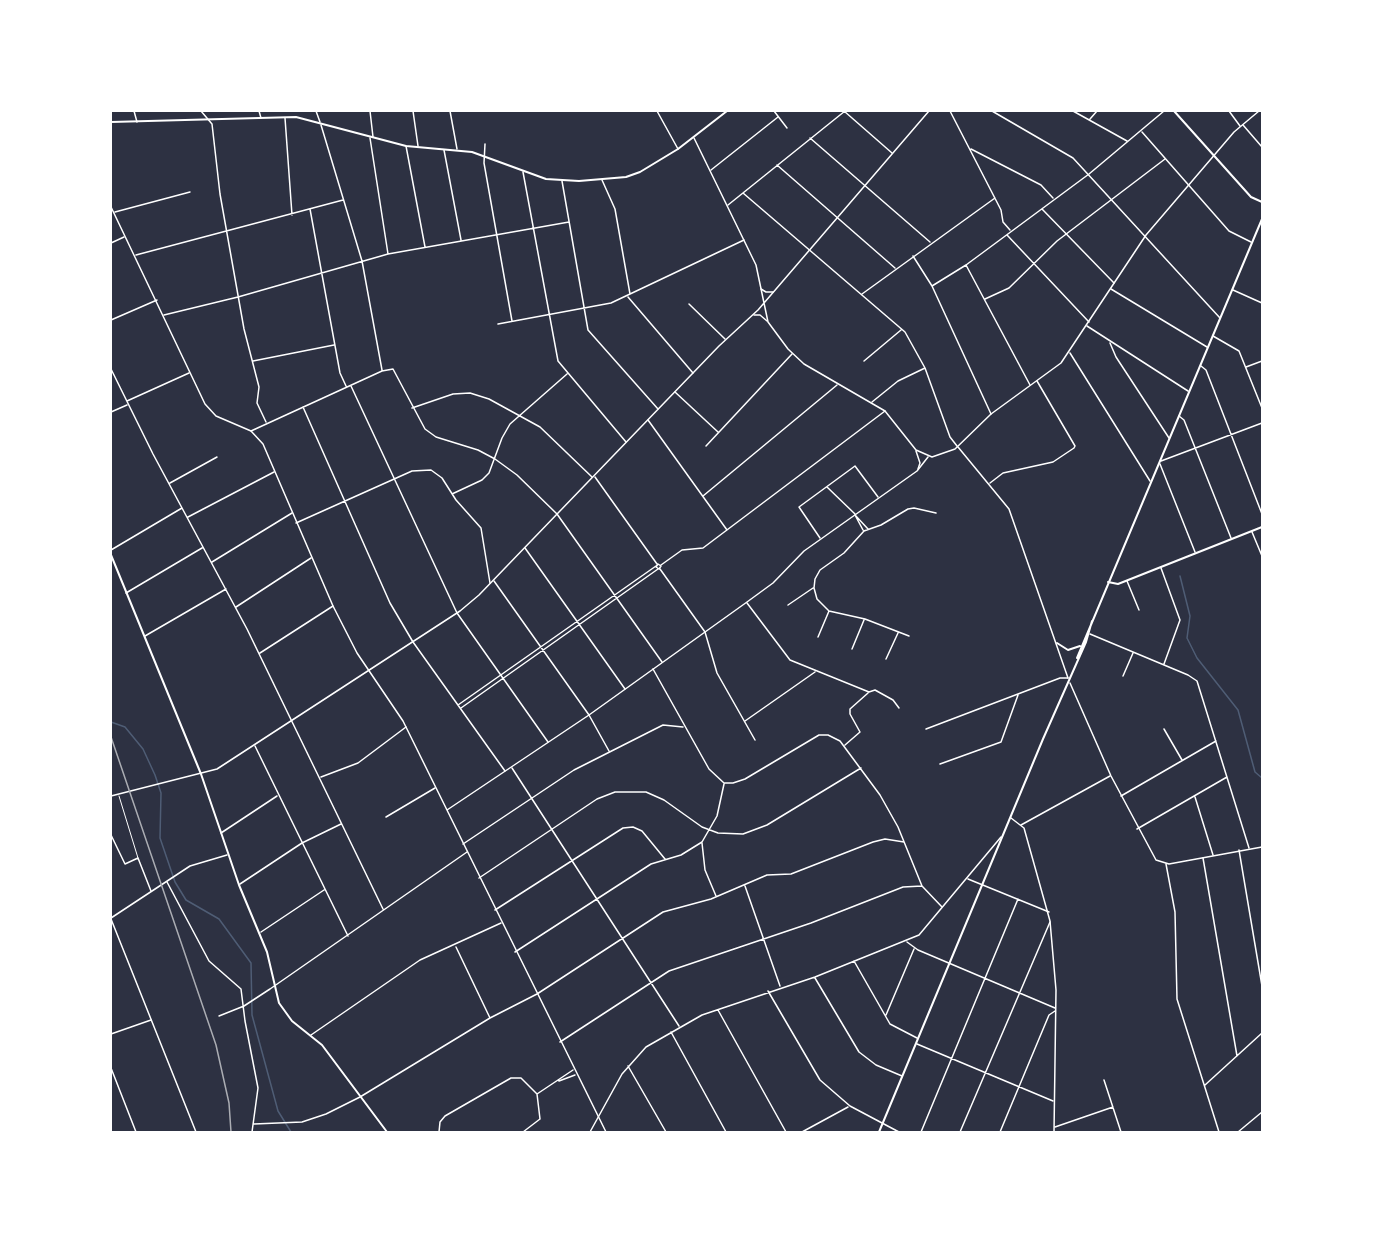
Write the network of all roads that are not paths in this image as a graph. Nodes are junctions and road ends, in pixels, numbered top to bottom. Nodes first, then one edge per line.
1 (134, 111) edge
2 (201, 111) edge
3 (259, 111) edge
4 (316, 111) edge
5 (370, 111) edge
6 (413, 111) edge
7 (450, 111) edge
8 (657, 111) edge
9 (727, 111) edge
10 (774, 111) edge
11 (844, 111) edge
12 (929, 111) edge
13 (950, 111) edge
14 (992, 111) edge
15 (1073, 111) edge
16 (1098, 111) edge
17 (1164, 111) edge
18 (1174, 111) edge
19 (1229, 111) edge
20 (1259, 111) edge
21 (285, 117) junction
22 (778, 117) junction
23 (261, 118) junction
24 (209, 120) junction
25 (1089, 120) junction
26 (111, 122) edge
27 (137, 122) junction
28 (320, 122) junction
29 (1242, 126) junction
30 (787, 128) dead end
31 (1142, 131) junction
32 (371, 137) junction
33 (693, 138) junction
34 (810, 138) junction
35 (1128, 142) junction
36 (485, 144) dead end
37 (406, 146) junction
38 (418, 147) junction
39 (1262, 147) edge
40 (444, 149) junction
41 (678, 149) junction
42 (970, 149) junction
43 (457, 150) junction
44 (893, 154) junction
45 (484, 156) junction
46 (1213, 156) junction
47 (1165, 159) junction
48 (777, 165) junction
49 (523, 171) junction
50 (710, 171) junction
51 (1089, 174) junction
52 (601, 179) junction
53 (562, 181) junction
54 (1188, 185) junction
55 (865, 186) junction
56 (190, 192) dead end
57 (743, 193) junction
58 (995, 198) junction
59 (1053, 199) junction
60 (1113, 199) junction
61 (344, 200) junction
62 (1262, 202) edge
63 (727, 205) junction
64 (111, 207) edge
65 (1042, 208) junction
66 (310, 209) junction
67 (114, 212) junction
68 (292, 215) junction
69 (837, 218) junction
70 (1262, 219) edge
71 (569, 222) junction
72 (533, 228) junction
73 (1011, 231) junction
74 (226, 232) junction
75 (497, 234) junction
76 (1006, 234) junction
77 (1066, 234) junction
78 (1146, 234) junction
79 (126, 237) junction
80 (744, 240) junction
81 (461, 241) junction
82 (1252, 242) junction
83 (111, 243) edge
84 (931, 243) junction
85 (425, 248) junction
86 (810, 250) junction
87 (388, 254) junction
88 (136, 255) junction
89 (914, 256) junction
90 (362, 261) junction
91 (1034, 263) junction
92 (966, 265) junction
93 (896, 268) junction
94 (322, 274) junction
95 (1114, 284) junction
96 (933, 286) junction
97 (761, 288) junction
98 (1111, 289) junction
99 (1232, 290) junction
100 (774, 291) junction
101 (862, 295) junction
102 (629, 296) junction
103 (238, 297) junction
104 (985, 299) junction
105 (156, 300) junction
106 (1262, 303) edge
107 (689, 304) dead end
108 (764, 304) junction
109 (584, 308) junction
110 (164, 315) junction
111 (548, 315) junction
112 (753, 315) junction
113 (1220, 318) junction
114 (111, 320) edge
115 (512, 321) junction
116 (768, 322) junction
117 (1089, 322) junction
118 (498, 324) dead end
119 (1087, 326) junction
120 (902, 329) junction
121 (1212, 336) junction
122 (725, 340) junction
123 (1110, 342) junction
124 (335, 344) junction
125 (1208, 348) junction
126 (1070, 353) junction
127 (792, 354) junction
128 (253, 361) junction
129 (864, 361) dead end
130 (1262, 361) edge
131 (1200, 365) junction
132 (1246, 367) junction
133 (925, 368) junction
134 (111, 371) edge
135 (382, 371) junction
136 (190, 372) junction
137 (693, 372) junction
138 (568, 373) junction
139 (1037, 381) junction
140 (838, 384) junction
141 (351, 385) junction
142 (1030, 386) junction
143 (347, 387) junction
144 (674, 392) junction
145 (1189, 392) junction
146 (127, 401) junction
147 (871, 403) junction
148 (128, 405) junction
149 (302, 406) junction
150 (412, 408) junction
151 (1262, 408) edge
152 (658, 409) junction
153 (885, 411) junction
154 (111, 412) edge
155 (521, 414) junction
156 (991, 414) junction
157 (1179, 416) junction
158 (648, 420) junction
159 (266, 423) junction
160 (1262, 423) edge
161 (250, 431) junction
162 (718, 432) junction
163 (1230, 435) junction
164 (1169, 439) junction
165 (626, 442) junction
166 (706, 446) dead end
167 (958, 447) junction
168 (1195, 449) junction
169 (916, 450) junction
170 (929, 456) junction
171 (217, 457) dead end
172 (495, 459) junction
173 (1159, 462) junction
174 (917, 471) junction
175 (275, 472) junction
176 (594, 477) junction
177 (394, 479) junction
178 (1151, 482) junction
179 (990, 483) junction
180 (169, 484) junction
181 (827, 487) junction
182 (451, 494) junction
183 (703, 496) junction
184 (879, 498) junction
185 (345, 501) junction
186 (182, 508) junction
187 (292, 513) junction
188 (936, 513) dead end
189 (557, 514) junction
190 (1262, 514) edge
191 (855, 515) junction
192 (187, 518) junction
193 (296, 523) junction
194 (1262, 527) edge
195 (727, 530) junction
196 (868, 530) junction
197 (864, 531) junction
198 (1251, 531) junction
199 (821, 538) junction
200 (1232, 538) junction
201 (202, 547) junction
202 (525, 548) junction
203 (111, 550) edge
204 (1195, 553) junction
205 (111, 555) edge
206 (1262, 556) edge
207 (311, 558) junction
208 (212, 563) junction
209 (658, 567) junction
210 (1160, 567) junction
211 (493, 580) junction
212 (1127, 580) junction
213 (1108, 582) junction
214 (490, 583) junction
215 (814, 588) junction
216 (226, 589) junction
217 (126, 593) junction
218 (615, 595) junction
219 (617, 599) junction
220 (747, 603) junction
221 (788, 605) dead end
222 (333, 606) junction
223 (235, 607) junction
224 (1139, 610) dead end
225 (829, 611) junction
226 (458, 613) junction
227 (865, 619) junction
228 (577, 621) junction
229 (1092, 621) junction
230 (580, 626) junction
231 (705, 632) junction
232 (898, 633) junction
233 (1089, 634) junction
234 (144, 636) junction
235 (909, 636) dead end
236 (818, 637) dead end
237 (1083, 641) junction
238 (413, 642) junction
239 (1057, 643) junction
240 (541, 647) junction
241 (852, 649) dead end
242 (543, 651) junction
243 (1133, 652) junction
244 (259, 654) junction
245 (886, 659) dead end
246 (1077, 659) junction
247 (663, 662) junction
248 (1164, 665) junction
249 (653, 669) junction
250 (368, 670) junction
251 (817, 671) junction
252 (502, 675) junction
253 (1123, 676) dead end
254 (504, 678) junction
255 (1068, 678) junction
256 (625, 689) junction
257 (869, 692) junction
258 (1018, 694) junction
259 (458, 705) junction
260 (898, 708) dead end
261 (461, 709) junction
262 (589, 715) junction
263 (292, 721) junction
264 (745, 722) junction
265 (405, 727) junction
266 (684, 727) junction
267 (926, 729) dead end
268 (1164, 729) dead end
269 (755, 740) dead end
270 (1217, 741) junction
271 (548, 742) junction
272 (255, 746) junction
273 (844, 746) junction
274 (609, 752) junction
275 (1183, 761) junction
276 (940, 764) dead end
277 (512, 767) junction
278 (861, 768) junction
279 (505, 772) junction
280 (201, 774) junction
281 (1111, 776) junction
282 (320, 777) junction
283 (1227, 777) junction
284 (724, 783) junction
285 (435, 788) junction
286 (118, 794) junction
287 (279, 795) junction
288 (111, 796) edge
289 (1121, 796) junction
290 (1195, 796) junction
291 (532, 798) junction
292 (446, 810) junction
293 (386, 817) dead end
294 (1010, 818) junction
295 (342, 823) junction
296 (1022, 825) junction
297 (1137, 829) junction
298 (552, 830) junction
299 (710, 831) junction
300 (220, 833) junction
301 (111, 835) edge
302 (1001, 837) junction
303 (702, 842) junction
304 (904, 842) junction
305 (302, 843) junction
306 (463, 844) junction
307 (1262, 847) edge
308 (1249, 848) junction
309 (1239, 850) junction
310 (467, 852) junction
311 (228, 855) junction
312 (1213, 855) junction
313 (1203, 857) junction
314 (138, 858) junction
315 (665, 859) junction
316 (571, 861) junction
317 (1166, 864) junction
318 (479, 878) junction
319 (967, 878) junction
320 (167, 881) junction
321 (239, 885) junction
322 (744, 885) junction
323 (982, 885) junction
324 (922, 886) junction
325 (326, 889) junction
326 (151, 891) junction
327 (717, 897) junction
328 (1018, 899) junction
329 (596, 900) junction
330 (942, 908) junction
331 (383, 909) junction
332 (495, 910) junction
333 (1048, 912) junction
334 (111, 918) edge
335 (1050, 921) junction
336 (501, 923) junction
337 (260, 933) junction
338 (348, 936) junction
339 (621, 939) junction
340 (763, 939) junction
341 (906, 941) junction
342 (455, 946) junction
343 (914, 949) junction
344 (515, 952) junction
345 (854, 960) junction
346 (950, 963) junction
347 (815, 977) junction
348 (985, 977) junction
349 (651, 983) junction
350 (273, 986) junction
351 (1262, 986) edge
352 (780, 987) junction
353 (768, 991) junction
354 (1019, 991) junction
355 (537, 994) junction
356 (244, 1006) junction
357 (718, 1009) junction
358 (1056, 1009) junction
359 (219, 1016) dead end
360 (885, 1016) junction
361 (490, 1018) junction
362 (152, 1020) junction
363 (679, 1026) junction
364 (670, 1031) junction
365 (1262, 1033) edge
366 (111, 1034) edge
367 (311, 1036) junction
368 (918, 1038) junction
369 (560, 1042) junction
370 (916, 1043) junction
371 (1237, 1056) junction
372 (951, 1059) junction
373 (628, 1065) junction
374 (111, 1068) edge
375 (573, 1070) junction
376 (985, 1072) junction
377 (575, 1075) junction
378 (902, 1076) junction
379 (1104, 1080) dead end
380 (555, 1082) junction
381 (1204, 1086) junction
382 (1019, 1087) junction
383 (537, 1094) junction
384 (360, 1096) junction
385 (1054, 1102) junction
386 (850, 1106) junction
387 (1113, 1107) junction
388 (1262, 1112) edge
389 (598, 1118) junction
390 (883, 1123) junction
391 (254, 1124) junction
392 (1054, 1127) junction
393 (136, 1132) edge
394 (196, 1132) edge
395 (252, 1132) edge
396 (387, 1132) edge
397 (438, 1132) edge
398 (523, 1132) edge
399 (591, 1132) edge
400 (601, 1132) edge
401 (606, 1132) edge
402 (666, 1132) edge
403 (726, 1132) edge
404 (786, 1132) edge
405 (802, 1132) edge
406 (879, 1132) edge
407 (899, 1132) edge
408 (921, 1132) edge
409 (960, 1132) edge
410 (1000, 1132) edge
411 (1054, 1132) edge
412 (1121, 1132) edge
413 (1219, 1132) edge
414 (1238, 1132) edge

1 - 27 street
2 - 24 street
3 - 23 street
4 - 28 street
5 - 32 street
6 - 38 street
7 - 43 street
8 - 41 street
9 - 33 main road
10 - 22 street
11 - 34 street
11 - 44 street
12 - 44 street
13 - 42 street
14 - 51 street
15 - 25 street
16 - 25 street
17 - 31 street
18 - 46 main road
19 - 29 street
20 - 29 street
21 - 23 main road
21 - 28 main road
21 - 68 street
22 - 30 street
22 - 50 street
23 - 24 main road
24 - 27 main road
24 - 74 street
25 - 35 street
26 - 27 main road
28 - 32 main road
28 - 61 street
29 - 39 street
29 - 46 street
31 - 35 street
31 - 47 street
32 - 37 main road
32 - 87 street
33 - 41 main road
33 - 50 street
34 - 48 street
34 - 55 street
35 - 51 street
36 - 45 street
37 - 38 main road
37 - 85 street
38 - 40 main road
40 - 43 main road
40 - 81 street
41 - 52 main road
42 - 58 street
42 - 59 street
43 - 45 main road
44 - 55 street
45 - 49 main road
45 - 75 street
46 - 54 street
46 - 62 main road
47 - 54 street
47 - 60 street
48 - 57 street
48 - 69 street
49 - 53 main road
49 - 72 street
50 - 63 street
51 - 59 street
51 - 60 street
52 - 53 main road
52 - 102 street
53 - 71 street
54 - 78 street
54 - 82 street
55 - 69 street
55 - 84 street
56 - 67 street
57 - 63 street
57 - 86 street
58 - 73 street
58 - 84 street
59 - 65 street
60 - 77 street
60 - 78 street
61 - 66 street
61 - 90 street
63 - 80 street
64 - 67 street
65 - 73 street
65 - 77 street
66 - 68 street
66 - 94 street
67 - 79 street
68 - 74 street
69 - 86 street
69 - 93 street
70 - 82 main road
71 - 72 street
71 - 109 street
72 - 75 street
72 - 111 street
73 - 76 street
74 - 88 street
74 - 103 street
75 - 81 street
75 - 115 street
76 - 91 street
76 - 92 street
77 - 91 street
77 - 95 street
78 - 95 street
78 - 113 street
79 - 83 street
79 - 88 street
80 - 97 street
80 - 102 street
81 - 85 street
82 - 99 main road
84 - 89 street
85 - 87 street
86 - 100 street
86 - 101 street
87 - 90 street
88 - 105 street
89 - 93 street
89 - 96 street
90 - 94 street
90 - 135 street
91 - 104 street
91 - 117 street
92 - 96 street
92 - 104 street
93 - 101 street
94 - 103 street
94 - 124 street
95 - 98 street
96 - 156 street
97 - 100 street
97 - 108 street
98 - 117 street
98 - 125 street
99 - 106 street
99 - 113 main road
100 - 108 street
101 - 120 street
102 - 109 street
102 - 137 street
103 - 110 street
103 - 128 street
104 - 142 street
105 - 110 street
105 - 114 street
107 - 122 street
108 - 112 street
108 - 116 street
109 - 111 street
109 - 152 street
110 - 136 street
111 - 115 street
111 - 138 street
112 - 116 street
112 - 122 street
113 - 121 main road
115 - 118 street
116 - 127 street
117 - 119 street
119 - 123 street
119 - 126 street
120 - 129 street
120 - 133 street
121 - 125 main road
121 - 132 street
122 - 137 street
123 - 145 street
123 - 164 street
124 - 128 street
124 - 143 street
125 - 131 main road
126 - 139 street
126 - 178 street
127 - 140 street
127 - 162 street
128 - 159 street
130 - 132 street
131 - 145 main road
131 - 163 street
132 - 151 street
133 - 147 street
133 - 167 street
134 - 146 street
135 - 141 street
135 - 150 street
136 - 146 street
136 - 161 street
137 - 144 street
138 - 155 street
138 - 165 street
139 - 142 street
139 - 179 street
140 - 147 street
140 - 183 street
141 - 143 street
141 - 177 street
142 - 156 street
143 - 149 street
144 - 152 street
144 - 162 street
145 - 157 main road
146 - 148 street
147 - 153 street
148 - 154 street
148 - 180 street
149 - 159 street
149 - 185 street
150 - 155 street
150 - 172 street
152 - 158 street
153 - 169 street
153 - 195 street
155 - 172 street
155 - 176 street
156 - 167 street
157 - 164 main road
157 - 168 street
158 - 165 street
158 - 183 street
159 - 161 street
160 - 163 street
161 - 175 street
162 - 166 street
163 - 168 street
163 - 190 street
164 - 173 main road
165 - 176 street
167 - 170 street
167 - 179 street
168 - 173 street
168 - 200 street
169 - 170 street
169 - 174 street
170 - 174 street
171 - 180 street
172 - 182 street
172 - 189 street
173 - 178 main road
173 - 204 street
174 - 184 street
175 - 187 street
175 - 192 street
176 - 189 street
176 - 209 street
177 - 182 street
177 - 185 street
177 - 226 street
178 - 213 main road
179 - 239 street
180 - 186 street
181 - 184 street
181 - 191 street
181 - 199 street
182 - 214 street
183 - 195 street
184 - 191 street
185 - 193 street
185 - 238 street
186 - 192 street
186 - 203 street
187 - 193 street
187 - 208 street
188 - 196 street
189 - 202 street
189 - 218 street
191 - 196 street
191 - 197 street
191 - 199 street
192 - 201 street
193 - 207 street
194 - 198 main road
195 - 209 street
196 - 197 street
197 - 215 street
198 - 200 main road
198 - 206 street
199 - 220 street
200 - 204 main road
201 - 208 street
201 - 217 street
202 - 211 street
202 - 228 street
204 - 210 main road
205 - 217 main road
207 - 222 street
207 - 223 street
208 - 216 street
209 - 218 street
209 - 219 street
209 - 231 street
210 - 212 main road
210 - 248 street
211 - 214 street
211 - 240 street
212 - 213 main road
212 - 224 street
213 - 229 main road
214 - 226 street
215 - 221 street
215 - 225 street
216 - 223 street
216 - 234 street
217 - 234 main road
218 - 219 street
218 - 228 street
219 - 230 street
219 - 247 street
220 - 231 street
220 - 251 street
222 - 244 street
222 - 250 street
223 - 244 street
225 - 227 street
225 - 236 street
226 - 238 street
226 - 252 street
227 - 232 street
227 - 241 street
228 - 230 street
228 - 240 street
229 - 233 main road
229 - 237 main road
230 - 242 street
230 - 256 street
231 - 247 street
231 - 264 street
232 - 235 street
232 - 245 street
233 - 243 street
233 - 246 main road
234 - 280 main road
237 - 239 main road
237 - 246 main road
238 - 250 street
238 - 259 street
239 - 255 street
240 - 242 street
240 - 252 street
242 - 254 street
242 - 262 street
243 - 248 street
243 - 253 street
244 - 263 street
246 - 255 main road
247 - 249 street
248 - 270 street
249 - 256 street
249 - 266 street
250 - 263 street
250 - 265 street
251 - 257 street
251 - 264 street
252 - 254 street
252 - 259 street
254 - 261 street
254 - 271 street
255 - 258 street
255 - 281 street
255 - 294 main road
256 - 262 street
257 - 260 street
257 - 273 street
258 - 267 street
258 - 276 street
259 - 261 street
261 - 279 street
262 - 271 street
262 - 274 street
263 - 272 street
263 - 282 street
264 - 269 street
265 - 282 street
265 - 285 street
266 - 274 street
266 - 284 street
268 - 275 street
270 - 275 street
270 - 283 street
271 - 277 street
272 - 280 street
272 - 287 street
273 - 278 street
273 - 284 street
274 - 291 street
275 - 289 street
277 - 279 street
277 - 291 street
278 - 299 street
278 - 304 street
279 - 292 street
280 - 286 street
280 - 300 main road
281 - 289 street
281 - 296 street
282 - 295 street
283 - 290 street
283 - 308 street
284 - 299 street
285 - 292 street
285 - 293 street
286 - 288 street
286 - 314 lane
287 - 300 street
287 - 305 street
289 - 297 street
290 - 297 street
290 - 312 street
291 - 298 street
291 - 306 street
292 - 306 street
294 - 296 street
294 - 302 main road
295 - 305 street
295 - 331 street
296 - 333 street
297 - 317 street
298 - 299 street
298 - 316 street
298 - 318 street
299 - 303 street
300 - 311 main road
301 - 314 street
302 - 319 street
302 - 323 main road
303 - 315 street
303 - 327 street
304 - 322 street
304 - 324 street
305 - 321 street
305 - 325 street
306 - 310 street
307 - 308 street
308 - 309 street
309 - 312 street
309 - 351 street
310 - 318 street
310 - 331 street
311 - 320 street
311 - 321 main road
312 - 313 street
313 - 317 street
313 - 371 street
314 - 326 street
315 - 316 street
315 - 329 street
316 - 329 street
316 - 332 street
317 - 381 street
318 - 332 street
319 - 323 street
319 - 330 street
320 - 326 street
320 - 356 street
321 - 337 main road
322 - 327 street
322 - 340 street
323 - 328 street
323 - 346 main road
324 - 330 street
324 - 340 street
325 - 337 street
325 - 338 street
326 - 334 street
327 - 339 street
328 - 333 street
328 - 348 street
329 - 339 street
329 - 344 street
330 - 341 street
331 - 338 street
332 - 336 street
333 - 335 street
334 - 362 street
335 - 354 street
335 - 358 street
336 - 342 street
336 - 344 street
337 - 350 main road
338 - 350 street
339 - 349 street
339 - 355 street
340 - 349 street
340 - 352 street
341 - 343 street
341 - 345 street
342 - 361 street
342 - 367 street
343 - 346 street
343 - 360 street
344 - 355 street
345 - 347 street
345 - 360 street
346 - 348 street
346 - 368 main road
347 - 352 street
347 - 378 street
348 - 354 street
348 - 372 street
349 - 363 street
349 - 369 street
350 - 356 street
350 - 367 main road
352 - 353 street
353 - 357 street
353 - 386 street
354 - 358 street
354 - 376 street
355 - 361 street
355 - 369 street
356 - 359 street
356 - 391 street
357 - 363 street
357 - 404 street
358 - 382 street
358 - 385 street
360 - 368 street
361 - 384 street
362 - 366 street
362 - 394 street
363 - 364 street
364 - 373 street
364 - 403 street
365 - 371 street
367 - 384 main road
368 - 370 main road
369 - 375 street
370 - 372 street
370 - 378 main road
371 - 381 street
372 - 376 street
372 - 408 street
373 - 389 street
373 - 402 street
374 - 393 street
375 - 377 street
375 - 380 street
376 - 382 street
376 - 409 street
377 - 380 street
377 - 389 street
378 - 390 main road
379 - 387 street
380 - 383 street
381 - 413 street
382 - 385 street
382 - 410 street
383 - 397 street
383 - 398 street
384 - 391 street
384 - 396 main road
385 - 392 street
386 - 390 street
386 - 405 street
387 - 392 street
387 - 412 street
388 - 414 street
389 - 399 street
389 - 401 street
390 - 406 main road
390 - 407 street
391 - 395 street
392 - 411 street
399 - 400 street

